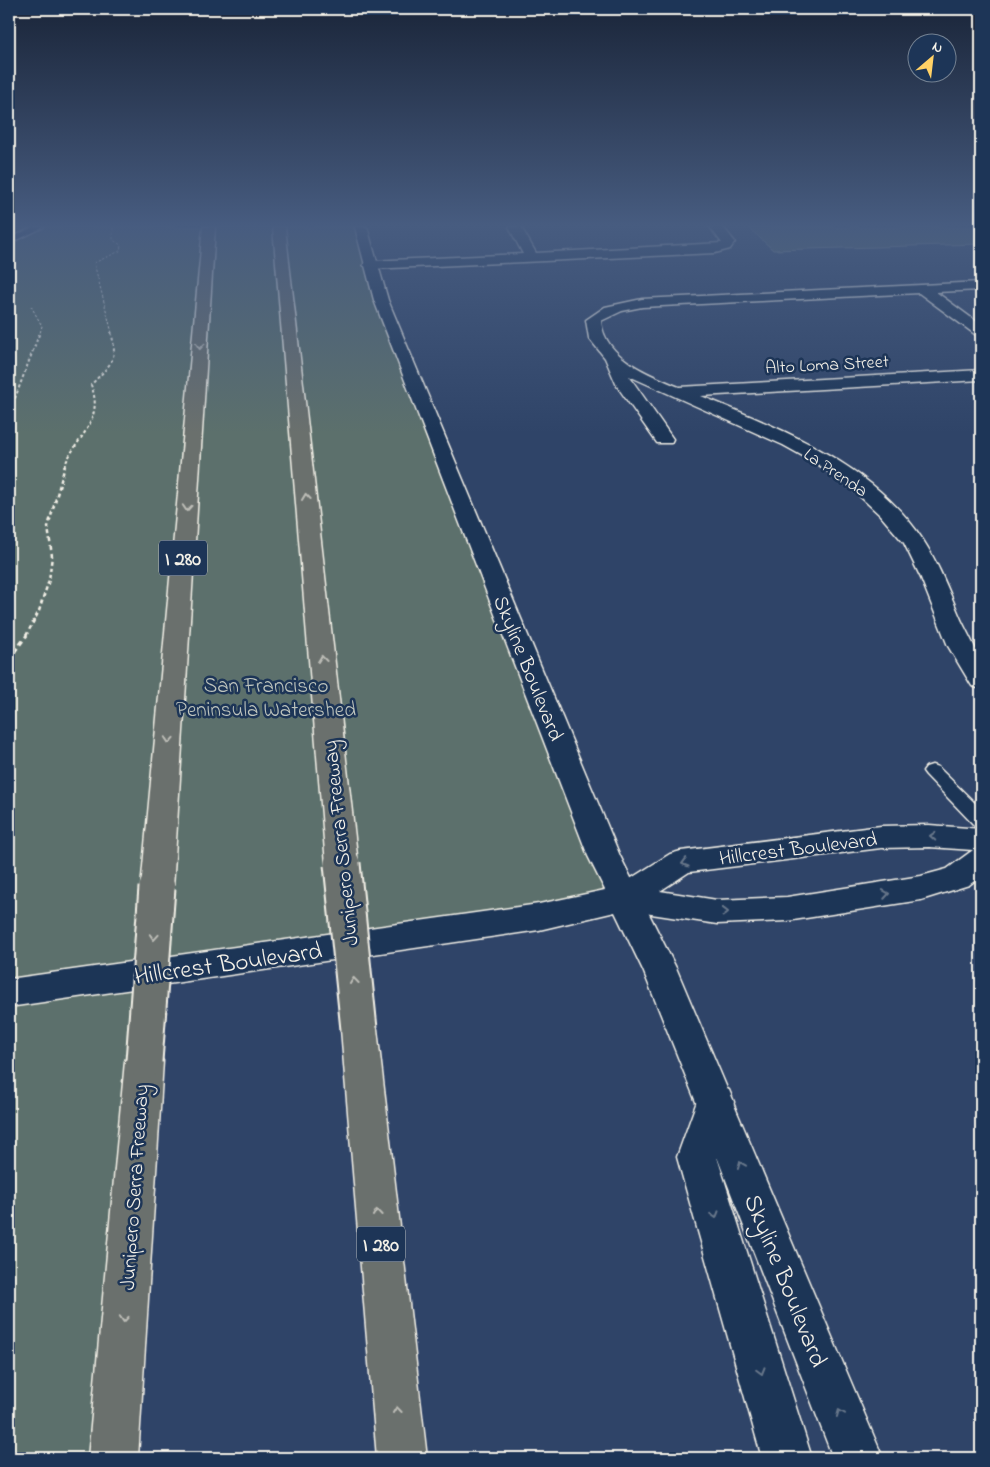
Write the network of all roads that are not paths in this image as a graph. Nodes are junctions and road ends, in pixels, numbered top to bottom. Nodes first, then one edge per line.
1 (204, 295) edge
2 (286, 295) edge
3 (381, 295) edge
4 (800, 295) edge
5 (931, 295) edge
6 (981, 332) edge
7 (608, 351) junction
8 (981, 375) edge
9 (675, 392) junction
10 (664, 439) dead end
11 (981, 680) edge
12 (932, 771) dead end
13 (981, 820) edge
14 (981, 840) edge
15 (981, 859) edge
16 (625, 898) junction
17 (9, 993) edge
18 (715, 1102) junction
19 (113, 1458) edge
20 (402, 1458) edge
21 (787, 1458) edge
22 (858, 1458) edge

1 -> 19 highway, Junipero Serra Freeway / I 280, bridge
20 -> 2 highway, Junipero Serra Freeway / I 280, bridge
3 - 16 street, Skyline Boulevard
4 - 7 street, La Prenda
5 - 6 street
7 - 9 street, La Prenda
7 - 10 street, La Prenda
8 - 9 street, Alto Loma Street
9 - 11 street, La Prenda
12 - 13 lane
14 -> 16 street, Hillcrest Boulevard
16 -> 15 street, Hillcrest Boulevard
16 - 17 street, Hillcrest Boulevard
16 - 18 street, Skyline Boulevard
18 -> 21 street, Skyline Boulevard
22 -> 18 street, Skyline Boulevard

